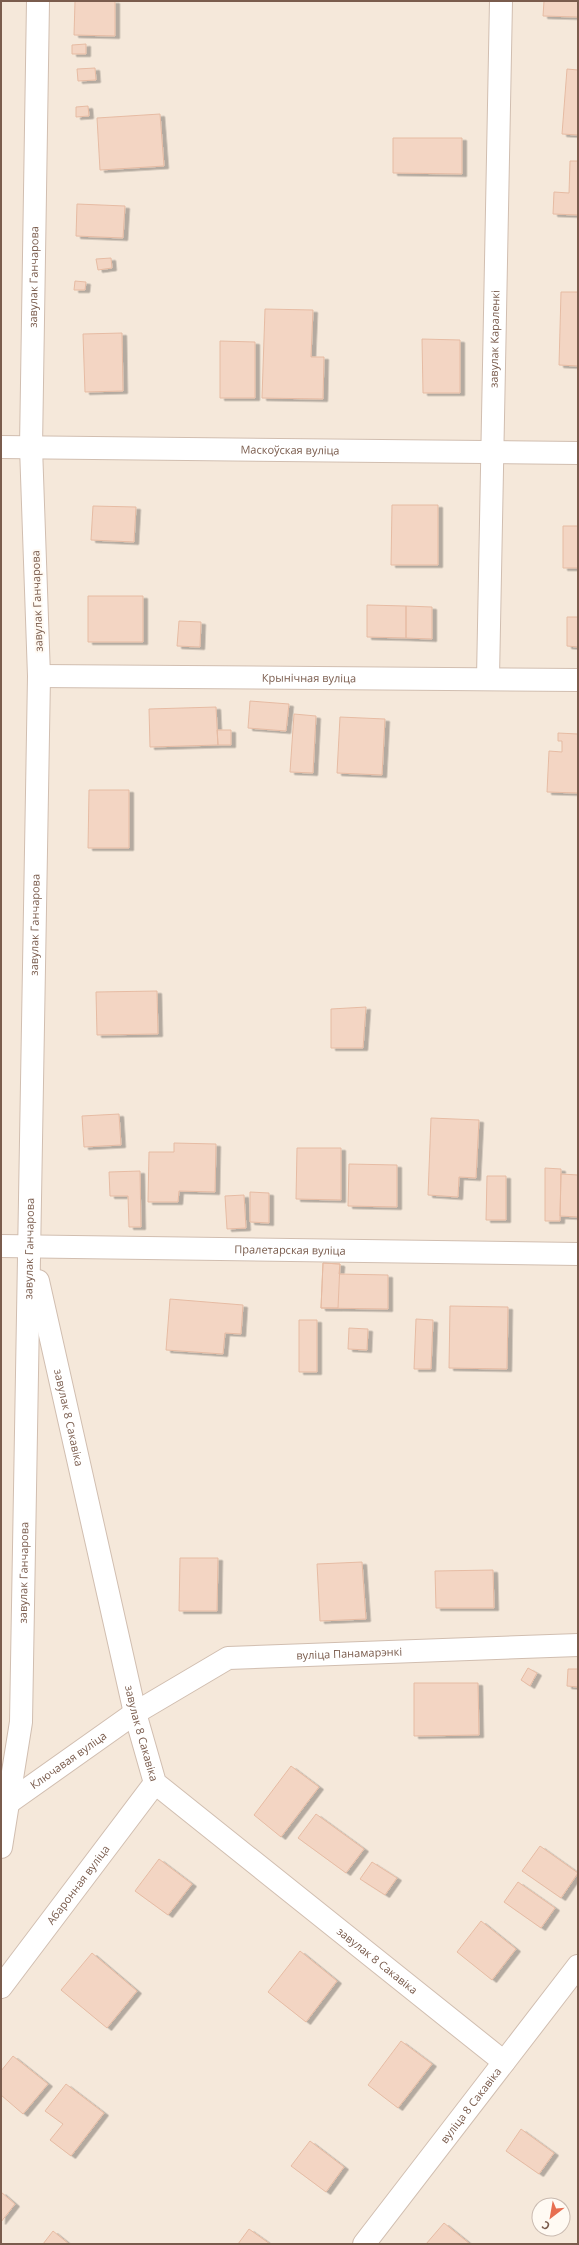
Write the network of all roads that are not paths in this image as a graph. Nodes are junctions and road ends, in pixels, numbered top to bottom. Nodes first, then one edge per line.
1 (38, 1) edge
2 (501, 1) edge
3 (1, 447) edge
4 (31, 447) junction
5 (492, 453) junction
6 (578, 453) edge
7 (39, 676) junction
8 (488, 678) junction
9 (578, 680) edge
10 (1, 1246) edge
11 (30, 1247) junction
12 (578, 1254) edge
13 (578, 1645) edge
14 (135, 1713) junction
15 (155, 1783) junction
16 (4, 1803) edge
17 (1, 1847) edge
18 (578, 1966) edge
19 (1, 1987) edge
20 (504, 2062) junction
21 (364, 2244) edge

1 - 4 street, завулак Ганчарова
2 - 5 street, завулак Караленкі
3 - 4 street, Маскоўская вуліца
4 - 5 street, Маскоўская вуліца
4 - 7 street, завулак Ганчарова
5 - 6 street, Маскоўская вуліца
5 - 8 street, завулак Караленкі
7 - 8 street, Крынічная вуліца
7 - 11 street, завулак Ганчарова
8 - 9 street, Крынічная вуліца
10 - 11 street, Пралетарская вуліца
11 - 12 street, Пралетарская вуліца
11 - 14 street, завулак 8 Сакавіка
11 - 16 street, завулак Ганчарова
13 - 14 street, вуліца Панамарэнкі
14 - 15 street, завулак 8 Сакавіка
14 - 16 street, Ключавая вуліца
15 - 19 street, Абаронная вуліца
15 - 20 street, завулак 8 Сакавіка
16 - 17 street, завулак Ганчарова
18 - 20 street, вуліца 8 Сакавіка
20 - 21 street, вуліца 8 Сакавіка

